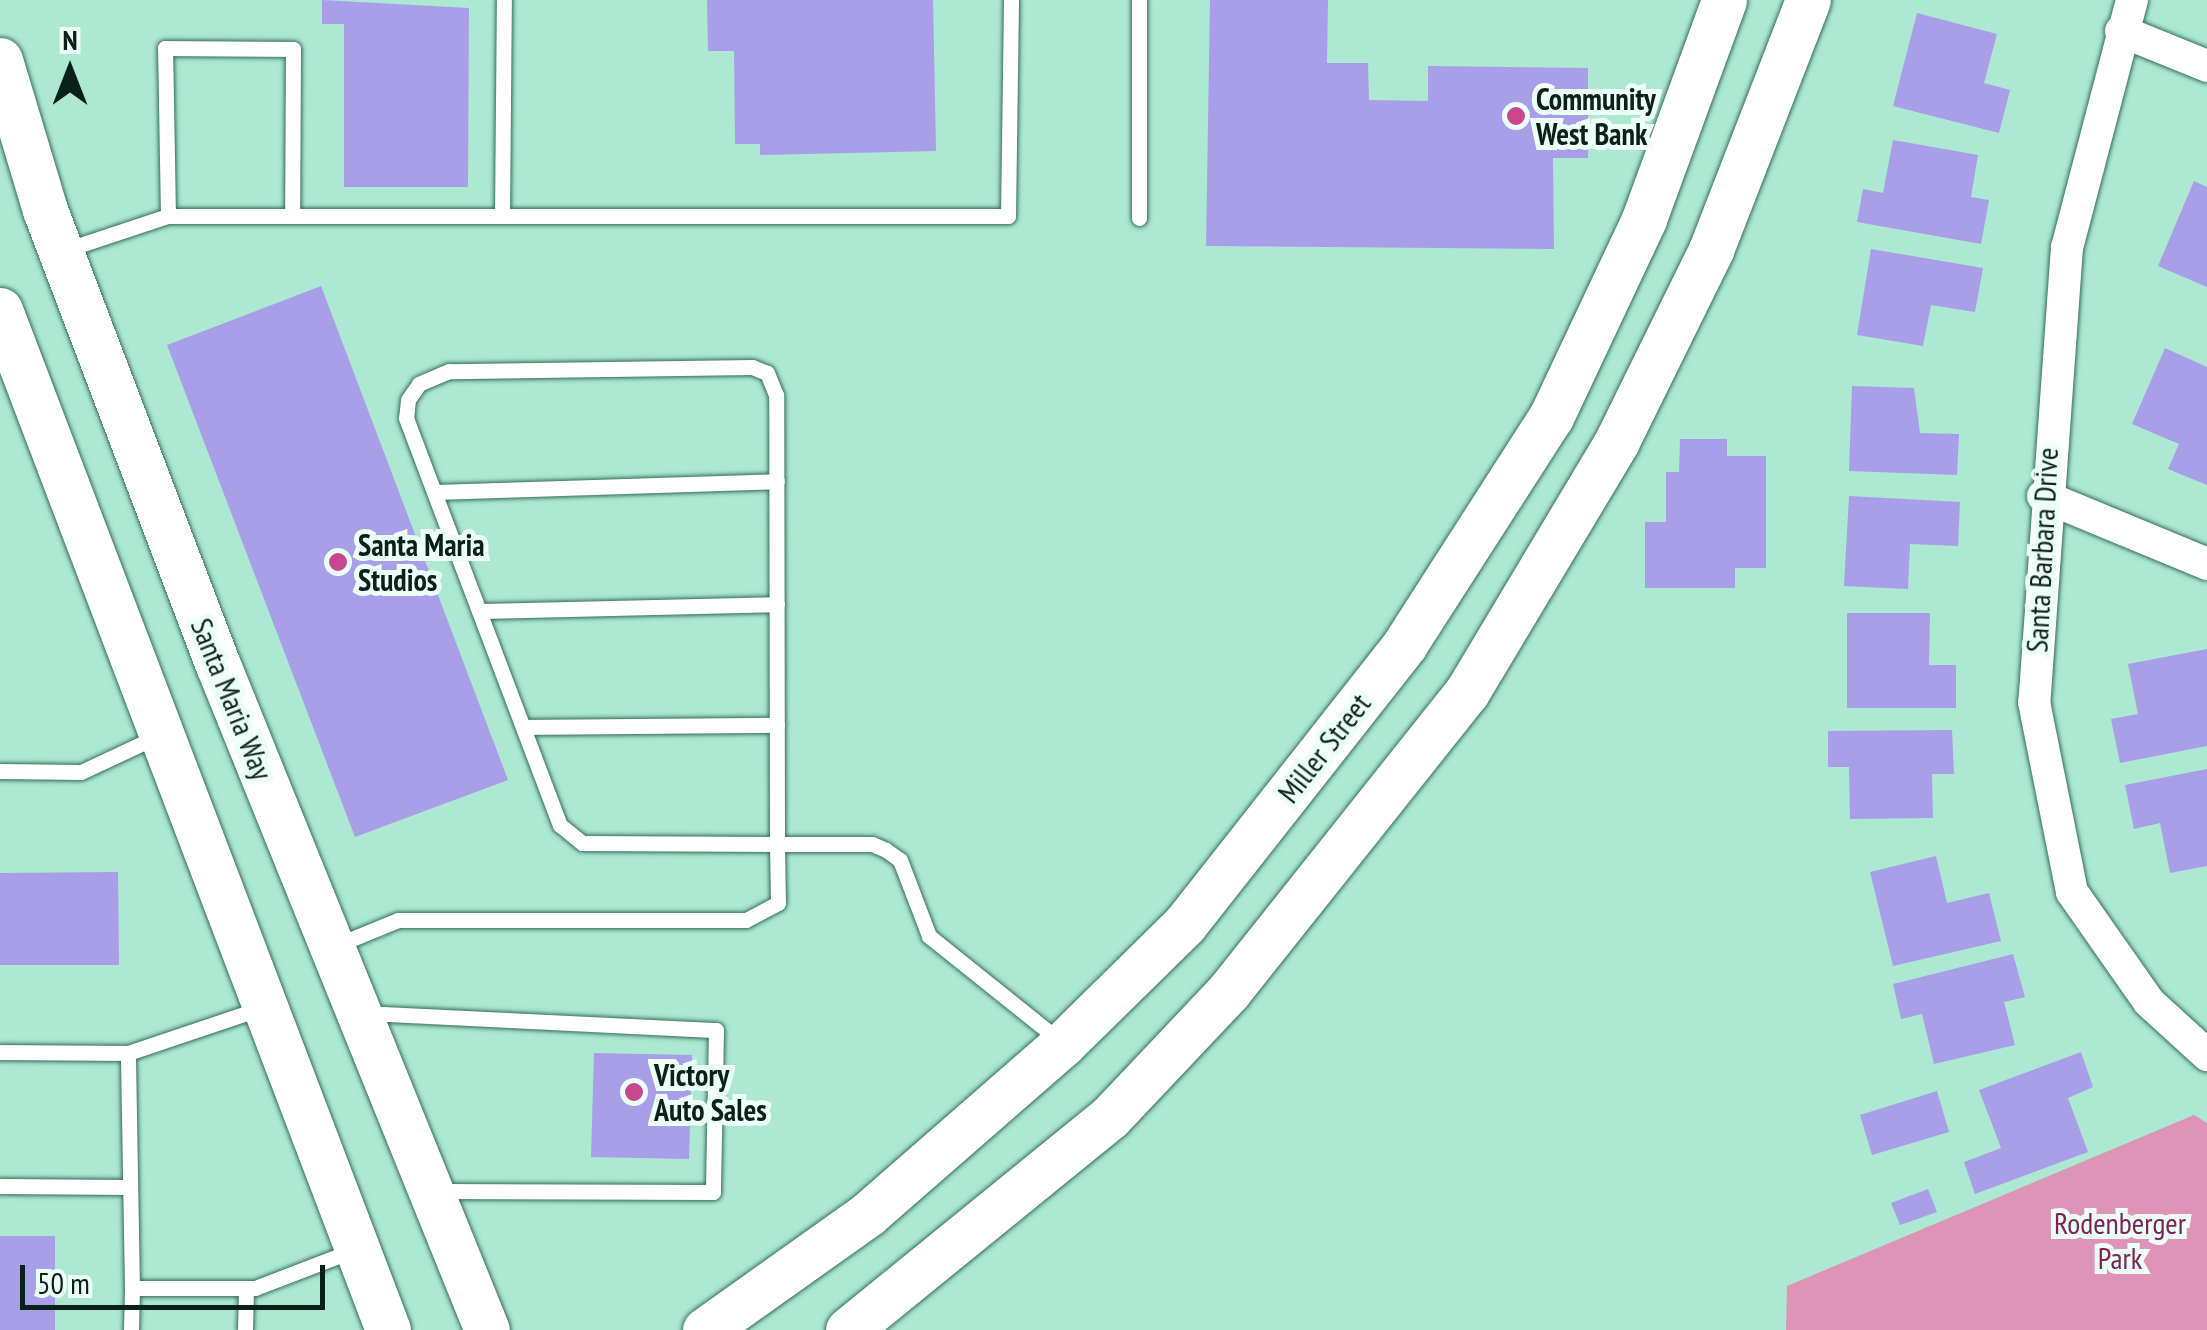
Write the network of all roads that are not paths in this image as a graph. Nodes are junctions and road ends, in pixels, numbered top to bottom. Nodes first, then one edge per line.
1 (504, 0) edge
2 (1010, 0) edge
3 (1139, 0) edge
4 (1724, 0) edge
5 (1808, 0) edge
6 (2127, 16) edge
7 (0, 60) edge
8 (2207, 66) edge
9 (168, 216) junction
10 (292, 216) junction
11 (502, 216) junction
12 (1139, 218) dead end
13 (61, 251) junction
14 (0, 310) edge
15 (12, 380) edge
16 (777, 482) junction
17 (434, 492) junction
18 (2043, 496) junction
19 (2207, 564) edge
20 (777, 604) junction
21 (479, 610) junction
22 (777, 725) junction
23 (522, 727) junction
24 (158, 736) junction
25 (0, 771) edge
26 (777, 844) junction
27 (332, 948) junction
28 (263, 1007) junction
29 (358, 1013) junction
30 (1063, 1044) junction
31 (0, 1052) edge
32 (128, 1054) junction
33 (2207, 1055) edge
34 (0, 1186) edge
35 (130, 1186) junction
36 (430, 1191) junction
37 (356, 1249) junction
38 (132, 1288) junction
39 (246, 1288) junction
40 (131, 1330) edge
41 (245, 1330) edge
42 (388, 1330) edge
43 (487, 1330) edge
44 (705, 1330) edge
45 (848, 1330) edge

1 - 11 lane
2 - 11 lane
3 - 12 lane
4 - 30 street, Miller Street
5 - 45 street
6 - 8 street
6 - 18 street, Santa Barbara Drive
7 - 13 street, Santa Maria Way
9 - 10 lane
9 - 10 lane
9 - 13 lane
10 - 11 lane
13 - 27 street, Santa Maria Way
14 - 15 street
15 - 24 street
16 - 17 lane
16 - 17 lane
16 - 20 lane
17 - 21 lane
18 - 19 street
18 - 33 street, Santa Barbara Drive
20 - 21 lane
20 - 22 lane
21 - 23 lane
22 - 23 lane
22 - 26 lane
23 - 26 lane
24 - 25 lane
24 - 28 street
26 - 27 lane
26 - 30 lane
27 - 29 street, Santa Maria Way
28 - 32 lane
28 - 37 street
29 - 36 street, Santa Maria Way
29 - 36 lane
30 - 44 street, Miller Street
31 - 32 lane
32 - 35 lane
34 - 35 lane
35 - 38 lane
36 - 43 street, Santa Maria Way
37 - 39 lane
37 - 42 street
38 - 39 lane
38 - 40 lane
39 - 41 lane

